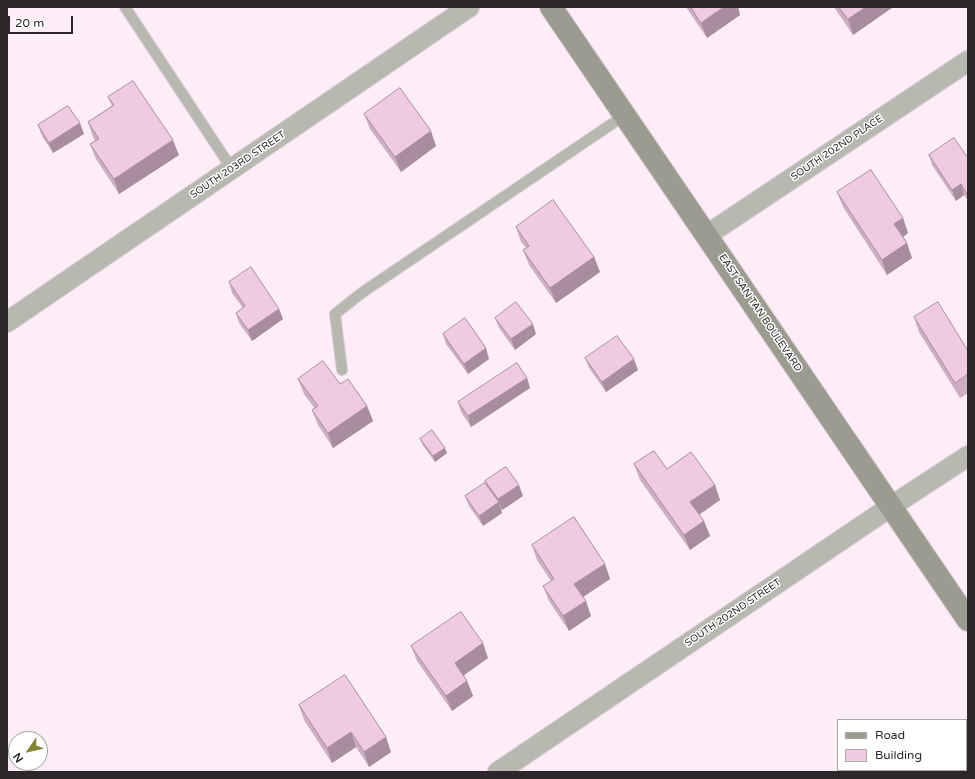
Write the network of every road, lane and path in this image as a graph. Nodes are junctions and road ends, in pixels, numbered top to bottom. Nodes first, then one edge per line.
1 (125, 7) edge
2 (469, 7) edge
3 (551, 7) edge
4 (968, 60) edge
5 (625, 115) junction
6 (232, 168) junction
7 (707, 235) junction
8 (7, 322) edge
9 (342, 370) dead end
10 (968, 456) edge
11 (890, 507) junction
12 (968, 620) edge
13 (498, 772) edge

1 - 6 lane
2 - 6 street, SOUTH 203RD STREET
3 - 5 street, EAST SAN TAN BOULEVARD
4 - 7 street, SOUTH 202ND PLACE
5 - 7 street, EAST SAN TAN BOULEVARD
5 - 9 lane
6 - 8 street, SOUTH 203RD STREET
7 - 11 street, EAST SAN TAN BOULEVARD
10 - 11 street, SOUTH 202ND STREET
11 - 12 street, EAST SAN TAN BOULEVARD
11 - 13 street, SOUTH 202ND STREET

